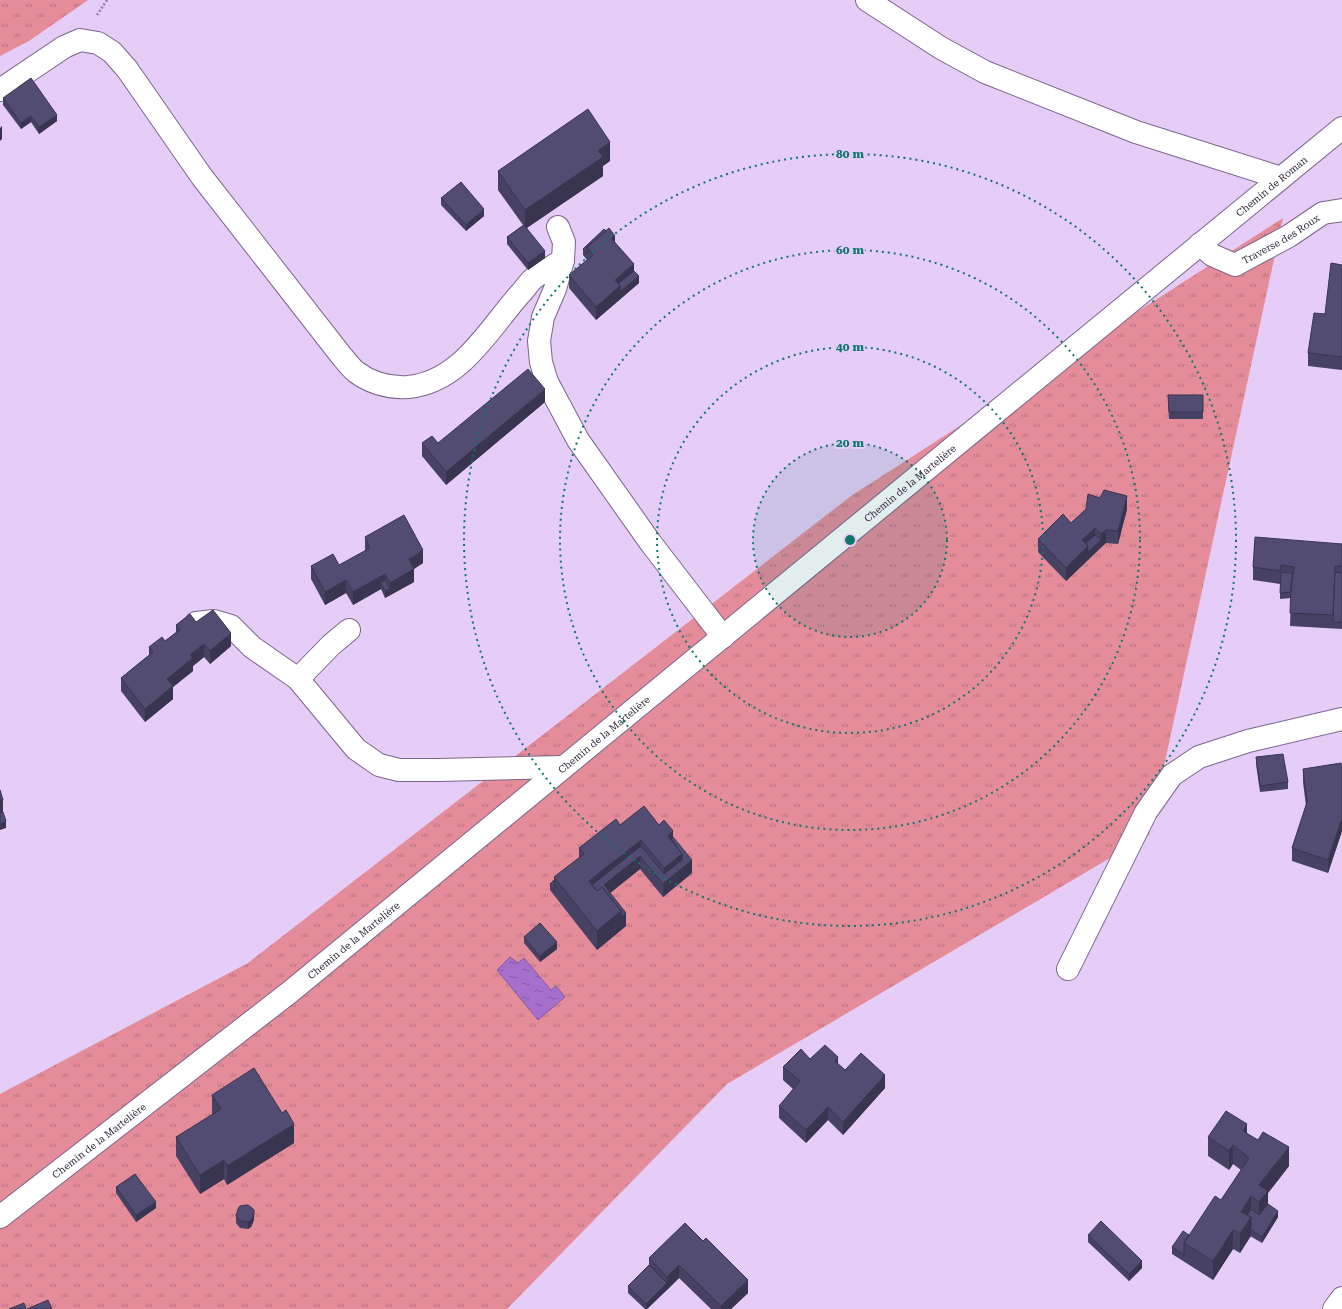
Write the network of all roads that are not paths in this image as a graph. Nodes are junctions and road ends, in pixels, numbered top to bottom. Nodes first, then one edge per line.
1 (867, 0) edge
2 (0, 90) edge
3 (1342, 128) edge
4 (1281, 178) junction
5 (1342, 210) edge
6 (558, 227) dead end
7 (1206, 250) junction
8 (563, 260) junction
9 (349, 630) dead end
10 (178, 632) edge
11 (723, 637) junction
12 (298, 679) junction
13 (1342, 719) edge
14 (564, 767) junction
15 (1068, 969) dead end
16 (0, 1217) edge
17 (1342, 1298) edge
18 (1334, 1309) edge

1 - 4 street
2 - 8 street
3 - 4 street, Chemin de Roman
4 - 7 street, Chemin de Roman
5 - 7 street, Traverse des Roux
6 - 8 street
7 - 11 street, Chemin de la Martelière
8 - 11 street
9 - 12 street
10 - 12 street
11 - 14 street, Chemin de la Martelière
12 - 14 street
13 - 15 street
14 - 16 street, Chemin de la Martelière
17 - 18 street

